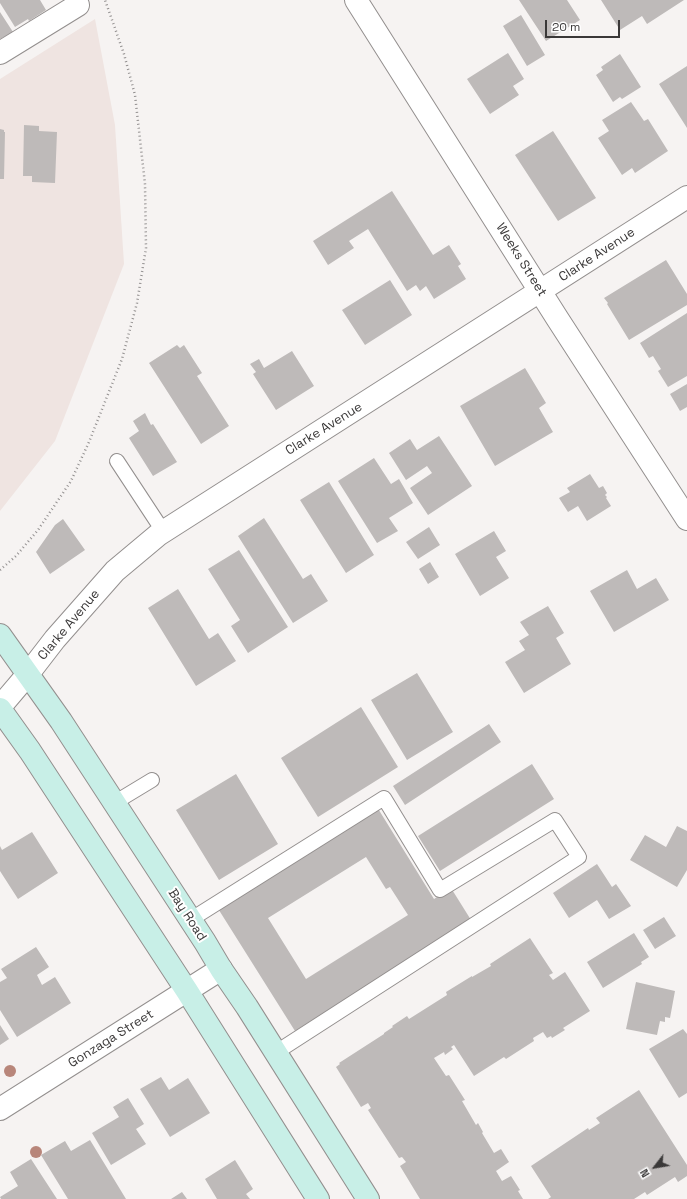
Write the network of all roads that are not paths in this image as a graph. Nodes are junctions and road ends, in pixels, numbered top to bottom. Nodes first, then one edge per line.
1 (356, 0) edge
2 (78, 5) dead end
3 (0, 53) edge
4 (687, 197) edge
5 (540, 291) junction
6 (117, 461) dead end
7 (687, 519) edge
8 (163, 531) junction
9 (0, 635) edge
10 (28, 674) junction
11 (0, 708) edge
12 (152, 780) dead end
13 (114, 803) junction
14 (190, 920) junction
15 (221, 969) junction
16 (187, 991) junction
17 (275, 1053) junction
18 (0, 1109) edge
19 (318, 1199) edge
20 (368, 1199) edge

1 - 5 street, Weeks Street
2 - 3 street
4 - 5 street, Clarke Avenue
5 - 7 street, Weeks Street
5 - 8 street, Clarke Avenue
6 - 8 lane
8 - 10 street, Clarke Avenue
9 - 10 main road, Bay Road
10 - 11 street, Clarke Avenue
10 - 13 main road, Bay Road
11 - 16 main road
12 - 13 lane
13 - 14 main road, Bay Road
14 - 15 main road, Bay Road
14 - 17 lane
15 - 16 street, Gonzaga Street
15 - 17 main road, Bay Road
16 - 18 street, Gonzaga Street
16 - 19 main road
17 - 20 main road, Bay Road

